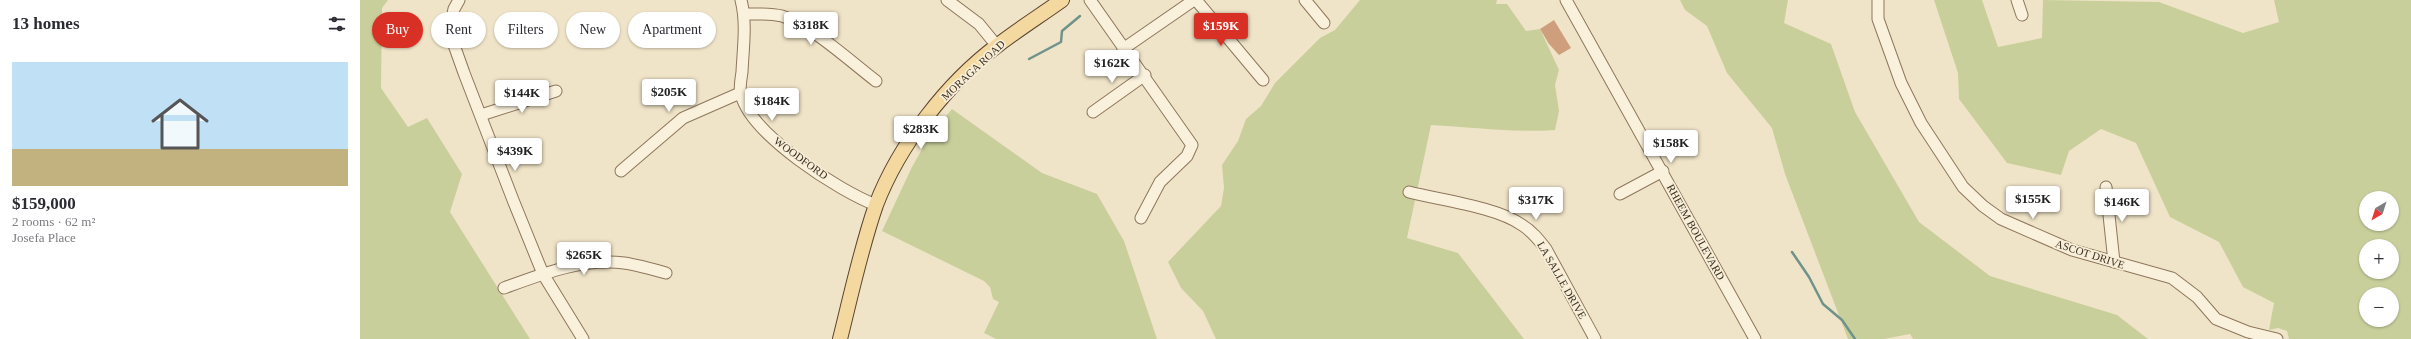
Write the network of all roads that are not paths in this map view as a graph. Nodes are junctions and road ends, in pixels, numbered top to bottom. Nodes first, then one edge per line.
1 (459, 0) edge
2 (741, 0) edge
3 (947, 0) edge
4 (1062, 0) edge
5 (1090, 0) edge
6 (1195, 0) edge
7 (1305, 0) edge
8 (1566, 0) edge
9 (1878, 0) edge
10 (2017, 0) edge
11 (745, 14) junction
12 (2022, 14) dead end
13 (1324, 24) dead end
14 (997, 46) junction
15 (1123, 49) junction
16 (1145, 75) junction
17 (1263, 80) dead end
18 (876, 81) dead end
19 (556, 91) dead end
20 (740, 93) junction
21 (1093, 112) dead end
22 (481, 115) junction
23 (621, 171) dead end
24 (1662, 171) junction
25 (2106, 186) dead end
26 (1409, 192) dead end
27 (1620, 194) dead end
28 (876, 205) junction
29 (1141, 218) dead end
30 (2114, 262) junction
31 (666, 273) dead end
32 (543, 274) junction
33 (504, 288) dead end
34 (583, 339) edge
35 (840, 339) edge
36 (1595, 339) edge
37 (1755, 339) edge
38 (2277, 339) edge

1 - 22 street
2 - 11 street, WOODFORD
3 - 14 street
4 - 14 main road, MORAGA ROAD
5 - 15 street
6 - 15 street
6 - 17 street
7 - 13 street
8 - 24 street, RHEEM BOULEVARD
9 - 30 street, ASCOT DRIVE
10 - 12 street
11 - 18 street
11 - 20 street, WOODFORD
14 - 28 main road, MORAGA ROAD
15 - 16 street
16 - 21 street
16 - 29 street
19 - 22 street
20 - 23 street
20 - 28 street, WOODFORD
22 - 32 street
24 - 27 street
24 - 37 street, RHEEM BOULEVARD
25 - 30 street
26 - 36 street, LA SALLE DRIVE
28 - 35 main road, MORAGA ROAD
30 - 38 street, ASCOT DRIVE
31 - 32 street
32 - 33 street
32 - 34 street

